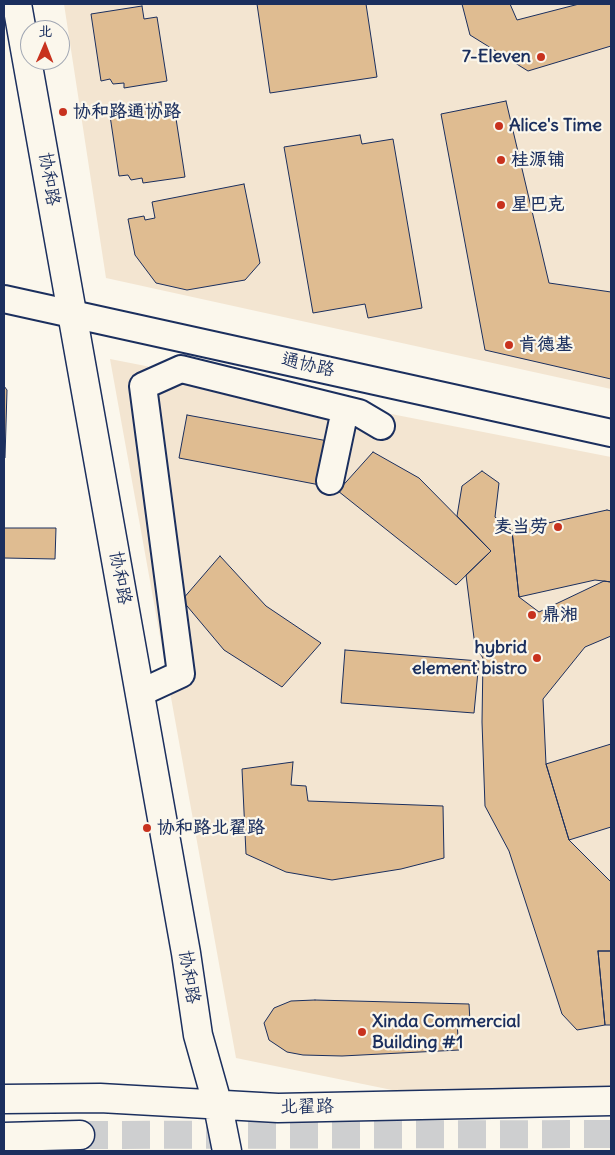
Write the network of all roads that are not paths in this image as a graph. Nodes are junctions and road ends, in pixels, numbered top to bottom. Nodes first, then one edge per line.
1 (17, 4) edge
2 (4, 299) edge
3 (72, 313) junction
4 (345, 410) junction
5 (381, 426) dead end
6 (611, 433) edge
7 (330, 481) dead end
8 (140, 693) junction
9 (4, 1099) edge
10 (611, 1101) edge
11 (218, 1106) junction
12 (80, 1135) tunnel mouth
13 (4, 1137) edge
14 (226, 1151) edge

1 - 3 main road, 协和路
2 - 3 street, 通协路
3 - 6 street, 通协路
3 - 8 main road, 协和路
4 - 5 street
4 - 7 street
4 - 8 street
8 - 11 main road, 协和路
9 - 11 main road, 北翟路
10 - 11 main road, 北翟路
11 - 14 main road, 协和路
12 - 13 main road

